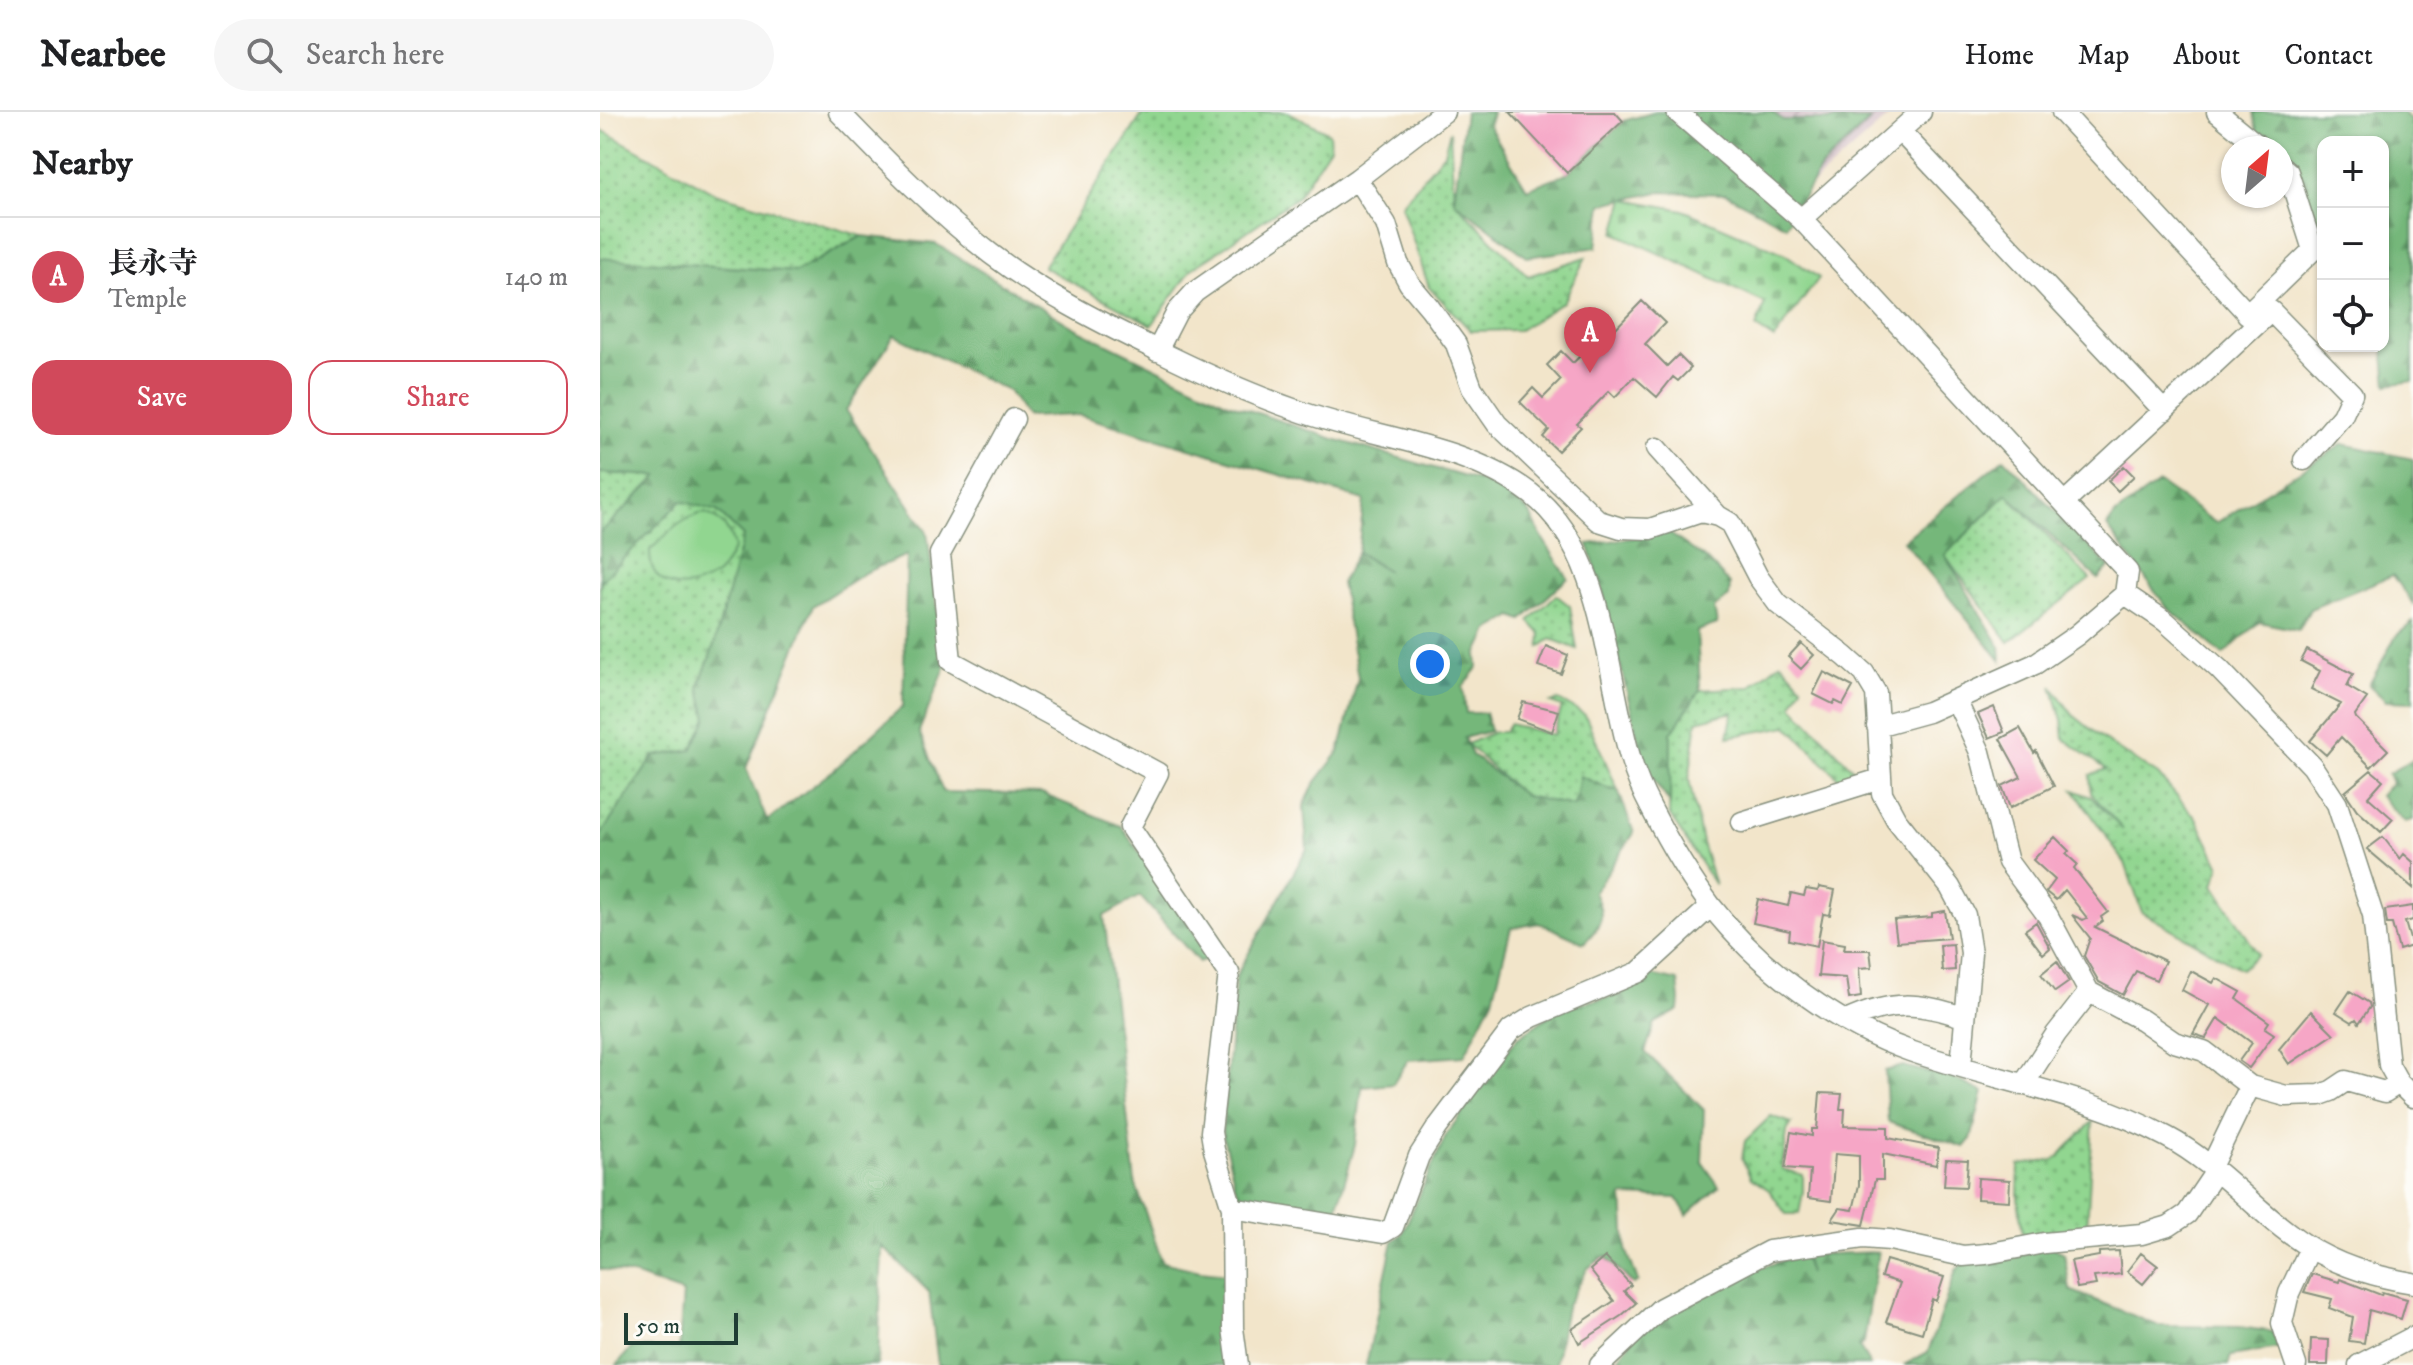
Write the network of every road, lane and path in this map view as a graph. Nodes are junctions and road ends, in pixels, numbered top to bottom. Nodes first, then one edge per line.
1 (839, 112) edge
2 (1444, 112) edge
3 (1677, 112) edge
4 (1921, 112) edge
5 (2062, 112) edge
6 (2217, 112) edge
7 (1900, 131) junction
8 (2246, 136) edge
9 (1357, 179) junction
10 (2293, 188) edge
11 (1801, 219) junction
12 (2252, 319) junction
13 (1157, 351) junction
14 (2164, 411) junction
15 (1014, 419) dead end
16 (1657, 448) dead end
17 (2304, 460) dead end
18 (2064, 503) junction
19 (1718, 516) junction
20 (2125, 594) junction
21 (1956, 700) junction
22 (1877, 726) junction
23 (1880, 779) junction
24 (1742, 822) dead end
25 (1711, 906) junction
26 (2089, 992) junction
27 (1965, 1018) junction
28 (1846, 1021) junction
29 (1961, 1066) junction
30 (2023, 1085) junction
31 (2250, 1086) junction
32 (2406, 1090) edge
33 (2214, 1169) junction
34 (1232, 1208) junction
35 (2310, 1248) junction
36 (2413, 1283) edge
37 (2413, 1337) edge
38 (1238, 1365) edge
39 (1600, 1365) edge
40 (2296, 1365) edge
41 (2359, 1365) edge

1 - 13 street
2 - 9 street
3 - 11 street
4 - 7 street
5 - 12 street
6 - 8 street
7 - 11 street
7 - 14 street
9 - 13 street
9 - 19 street
10 - 12 street
11 - 18 street
12 - 14 street
12 - 17 street
13 - 25 street
14 - 18 street
15 - 34 street
16 - 19 street
18 - 20 street
19 - 22 street
20 - 21 street
20 - 32 street
21 - 22 street
21 - 26 street
22 - 23 street
23 - 24 street
23 - 27 street
25 - 28 street
25 - 34 street
26 - 30 street
26 - 31 street
27 - 28 street
27 - 29 street
28 - 29 street
29 - 30 street
30 - 33 street
31 - 32 street
31 - 33 street
33 - 35 street
33 - 39 street
34 - 38 street
35 - 36 street
35 - 40 street
37 - 41 street

